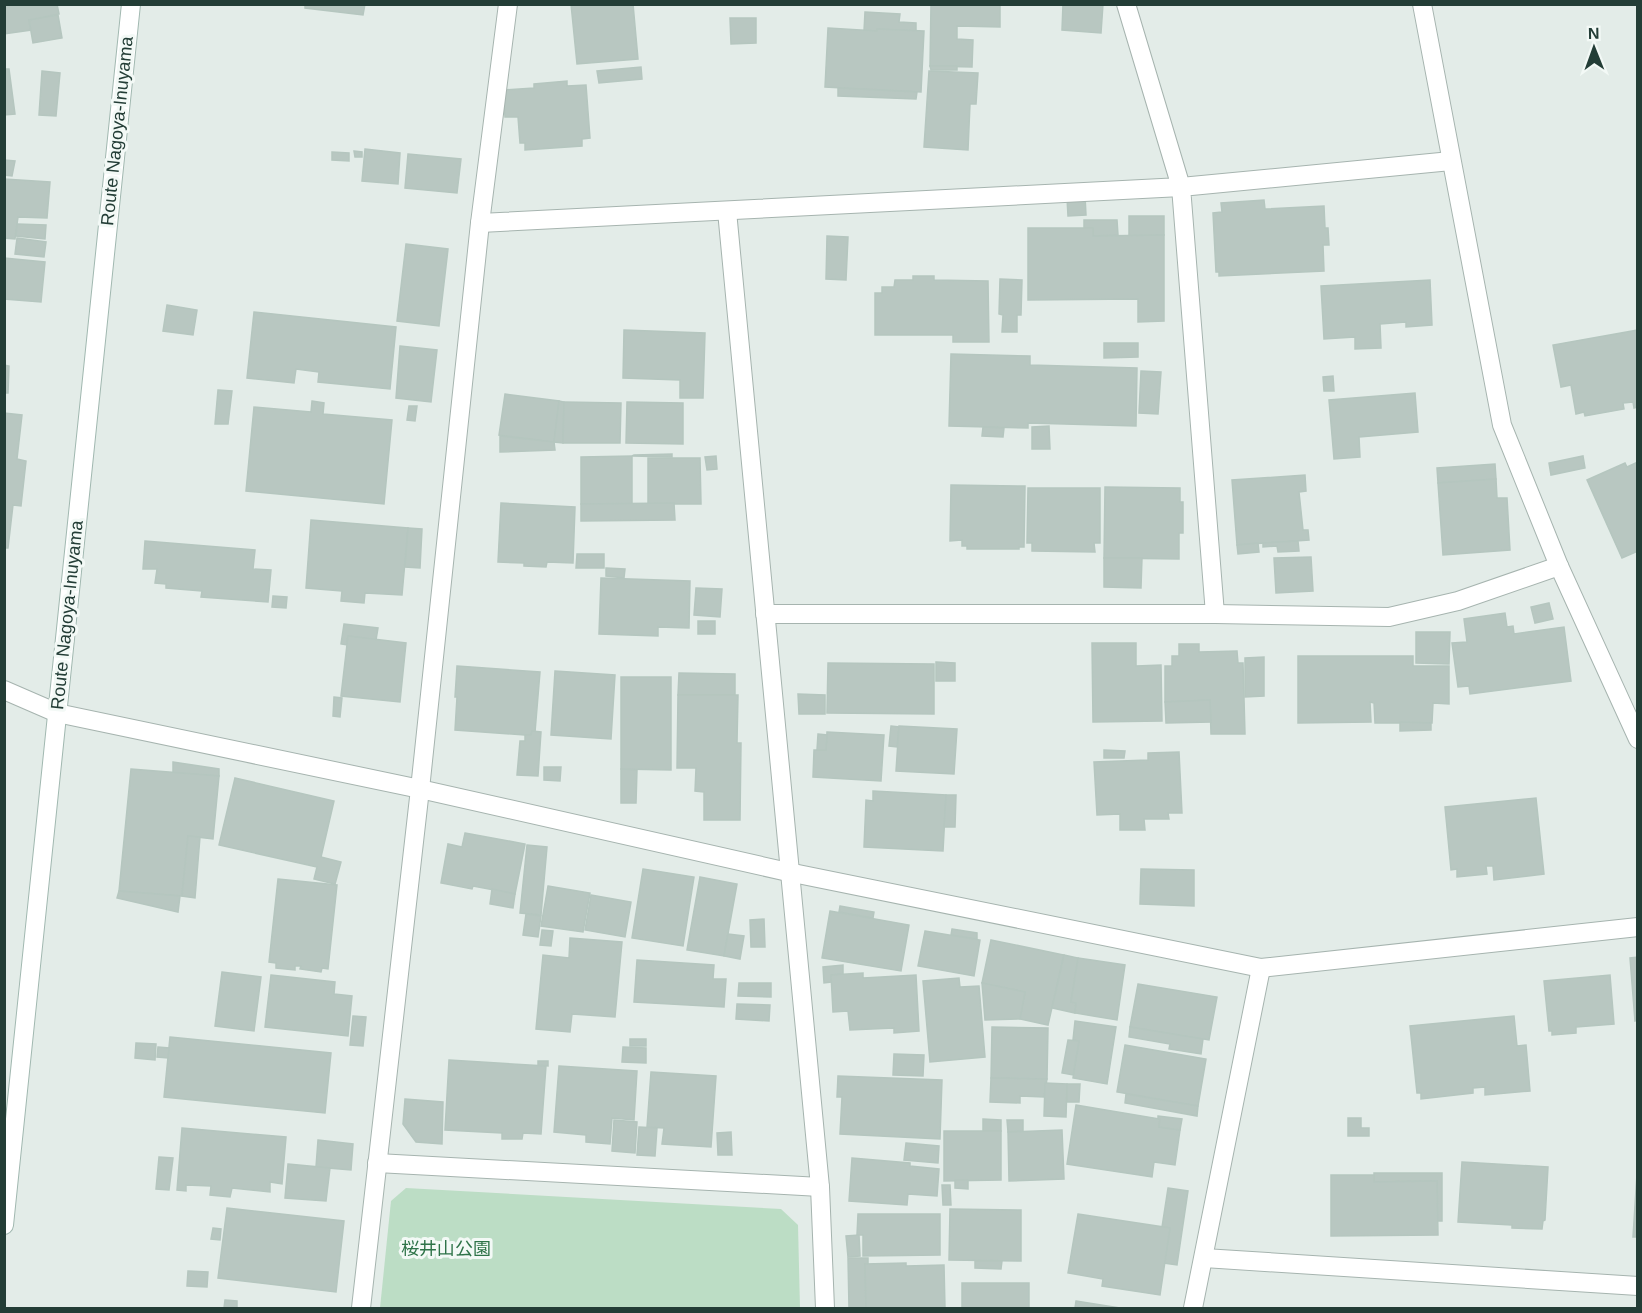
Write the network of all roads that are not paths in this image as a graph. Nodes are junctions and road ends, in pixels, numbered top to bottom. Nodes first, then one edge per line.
1 (131, 4) edge
2 (508, 4) edge
3 (1126, 4) edge
4 (1422, 4) edge
5 (1451, 161) junction
6 (1181, 187) junction
7 (727, 211) junction
8 (480, 223) junction
9 (1559, 566) junction
10 (765, 614) junction
11 (1215, 614) junction
12 (4, 690) edge
13 (57, 713) junction
14 (1638, 739) edge
15 (420, 789) junction
16 (788, 872) junction
17 (1638, 927) edge
18 (1261, 968) junction
19 (376, 1163) junction
20 (820, 1187) junction
21 (4, 1225) edge
22 (1203, 1258) junction
23 (1638, 1286) edge
24 (361, 1308) edge
25 (825, 1308) edge
26 (1193, 1308) edge

1 - 13 street, Route Nagoya-Inuyama
2 - 8 street
3 - 6 street
4 - 5 street
5 - 6 street
5 - 9 street
6 - 7 street
6 - 11 street
7 - 8 street
7 - 10 street
8 - 15 street
9 - 11 street
9 - 14 street
10 - 11 street
10 - 16 street
12 - 13 street
13 - 15 street
13 - 21 street, Route Nagoya-Inuyama
15 - 16 street
15 - 19 street
16 - 18 street
16 - 20 street
17 - 18 street
18 - 22 street
19 - 20 street
19 - 24 street
20 - 25 street
22 - 23 street
22 - 26 street

